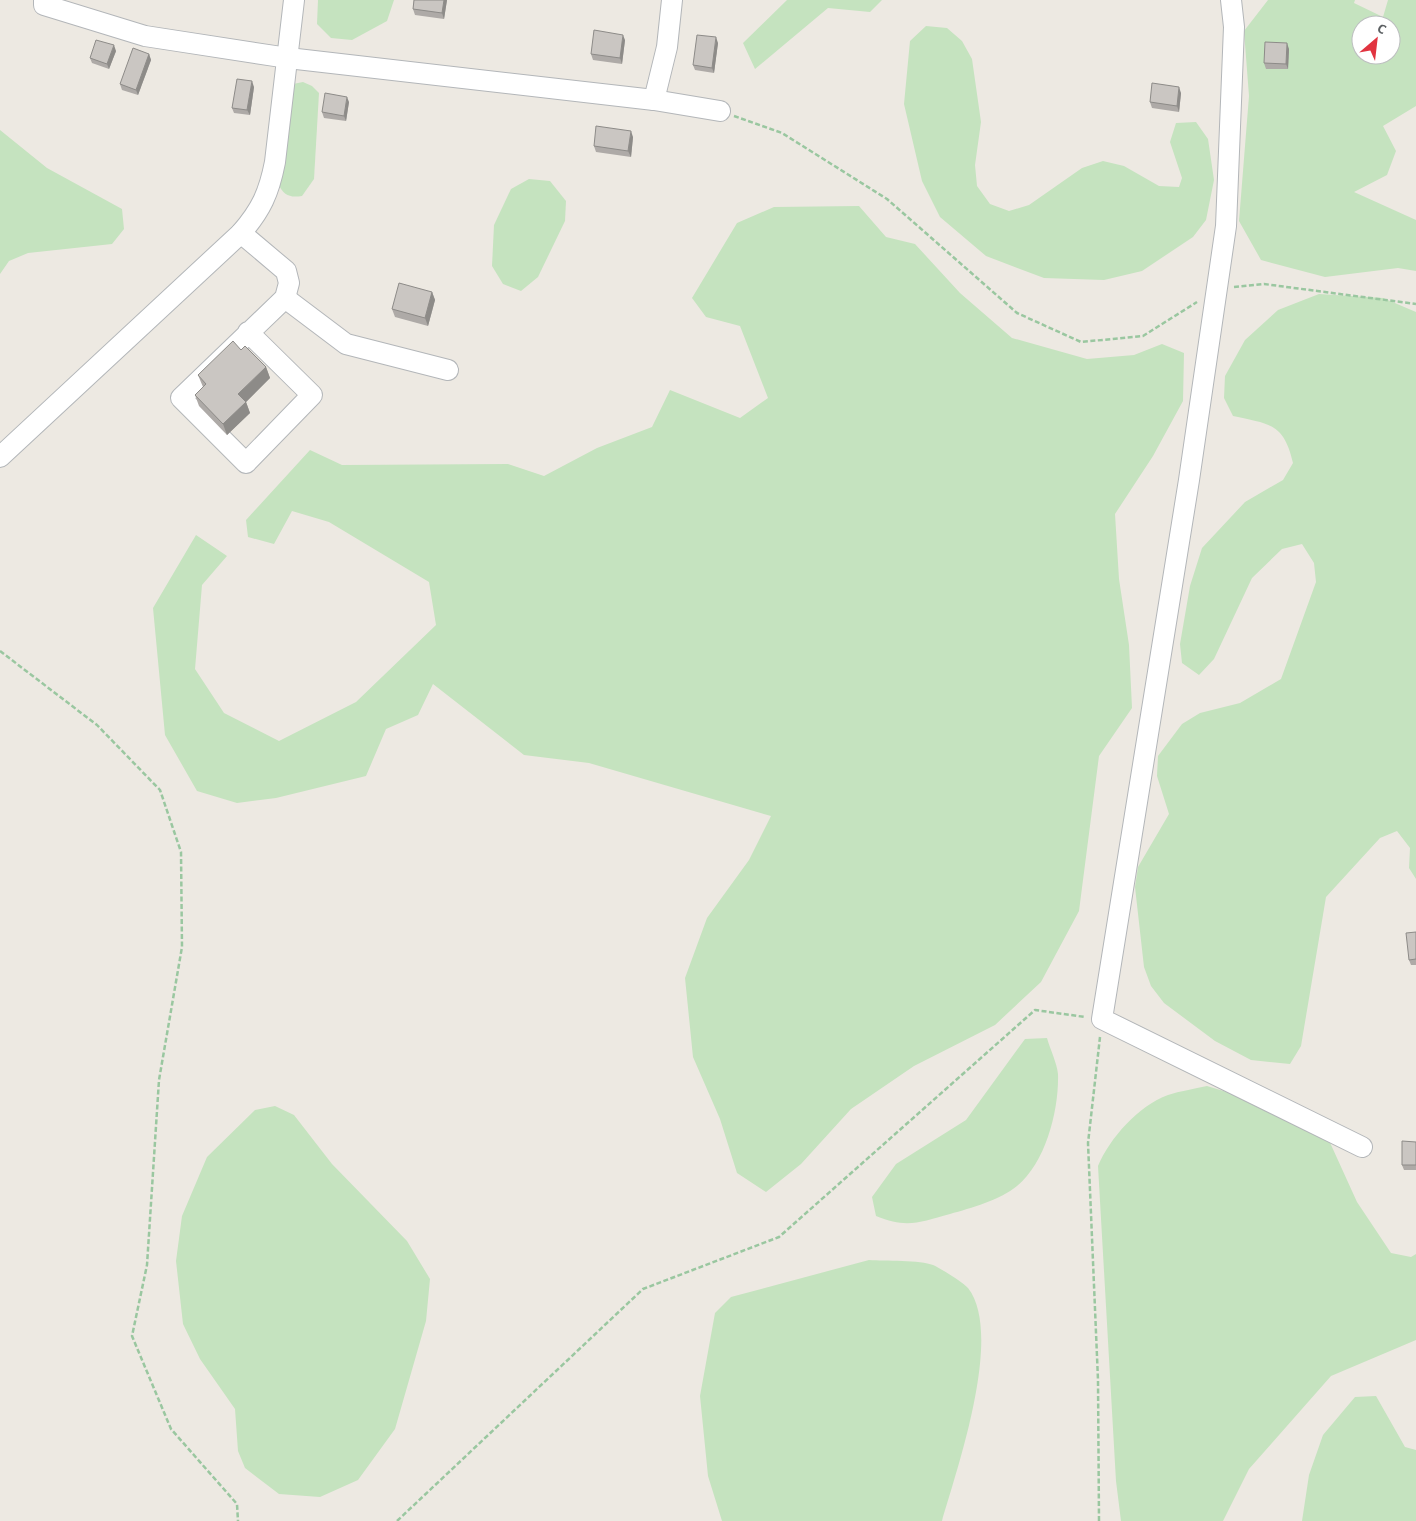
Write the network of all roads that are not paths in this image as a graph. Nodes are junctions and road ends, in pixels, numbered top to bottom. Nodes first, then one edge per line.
1 (44, 0) edge
2 (294, 0) edge
3 (672, 0) edge
4 (1231, 0) edge
5 (288, 58) junction
6 (654, 100) junction
7 (720, 111) road end
8 (241, 233) junction
9 (285, 298) junction
10 (248, 332) junction
11 (448, 370) dead end
12 (0, 457) edge
13 (1362, 1148) dead end

1 - 5 street
2 - 5 street
3 - 6 street
4 - 13 street
5 - 6 street
5 - 8 street
6 - 7 street
8 - 9 street
8 - 12 street
9 - 10 street
9 - 11 street
10 - 10 street

